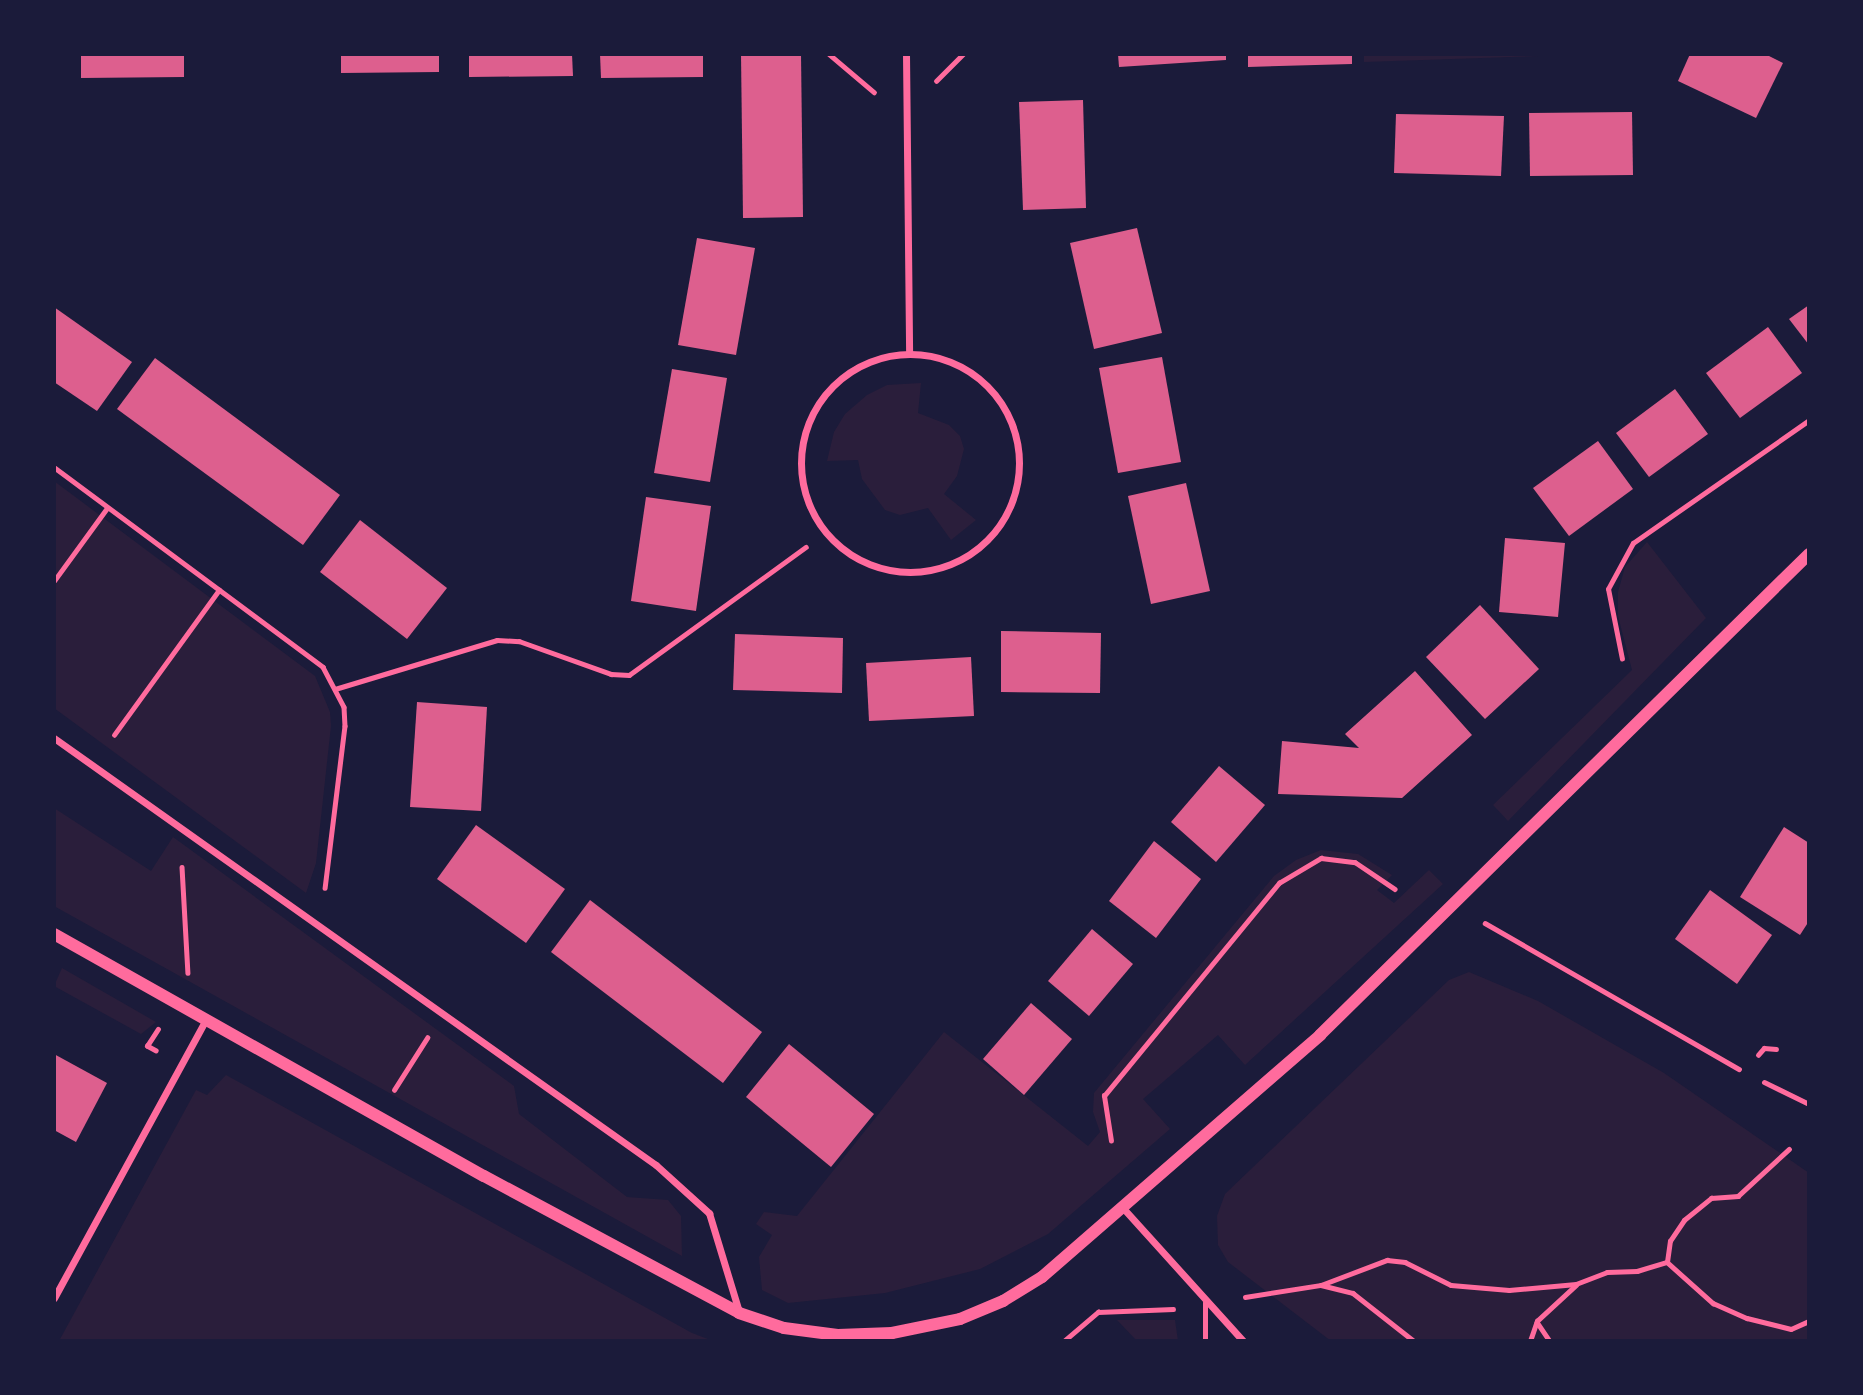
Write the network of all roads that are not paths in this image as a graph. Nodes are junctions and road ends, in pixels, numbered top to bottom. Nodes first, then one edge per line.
1 (906, 54) edge
2 (909, 354) junction
3 (1809, 554) edge
4 (54, 738) edge
5 (54, 934) edge
6 (206, 1019) junction
7 (1764, 1082) dead end
8 (1809, 1104) edge
9 (1124, 1208) junction
10 (57, 1287) edge
11 (54, 1298) edge
12 (1205, 1302) junction
13 (739, 1313) junction
14 (838, 1338) edge
15 (1205, 1341) edge
16 (1243, 1341) edge

1 - 2 street
2 - 2 street
3 - 9 street
4 - 13 street
5 - 6 street
6 - 10 street
6 - 13 street
7 - 8 lane
9 - 12 street
9 - 14 street
10 - 11 street
12 - 15 lane
12 - 16 street
13 - 14 street

